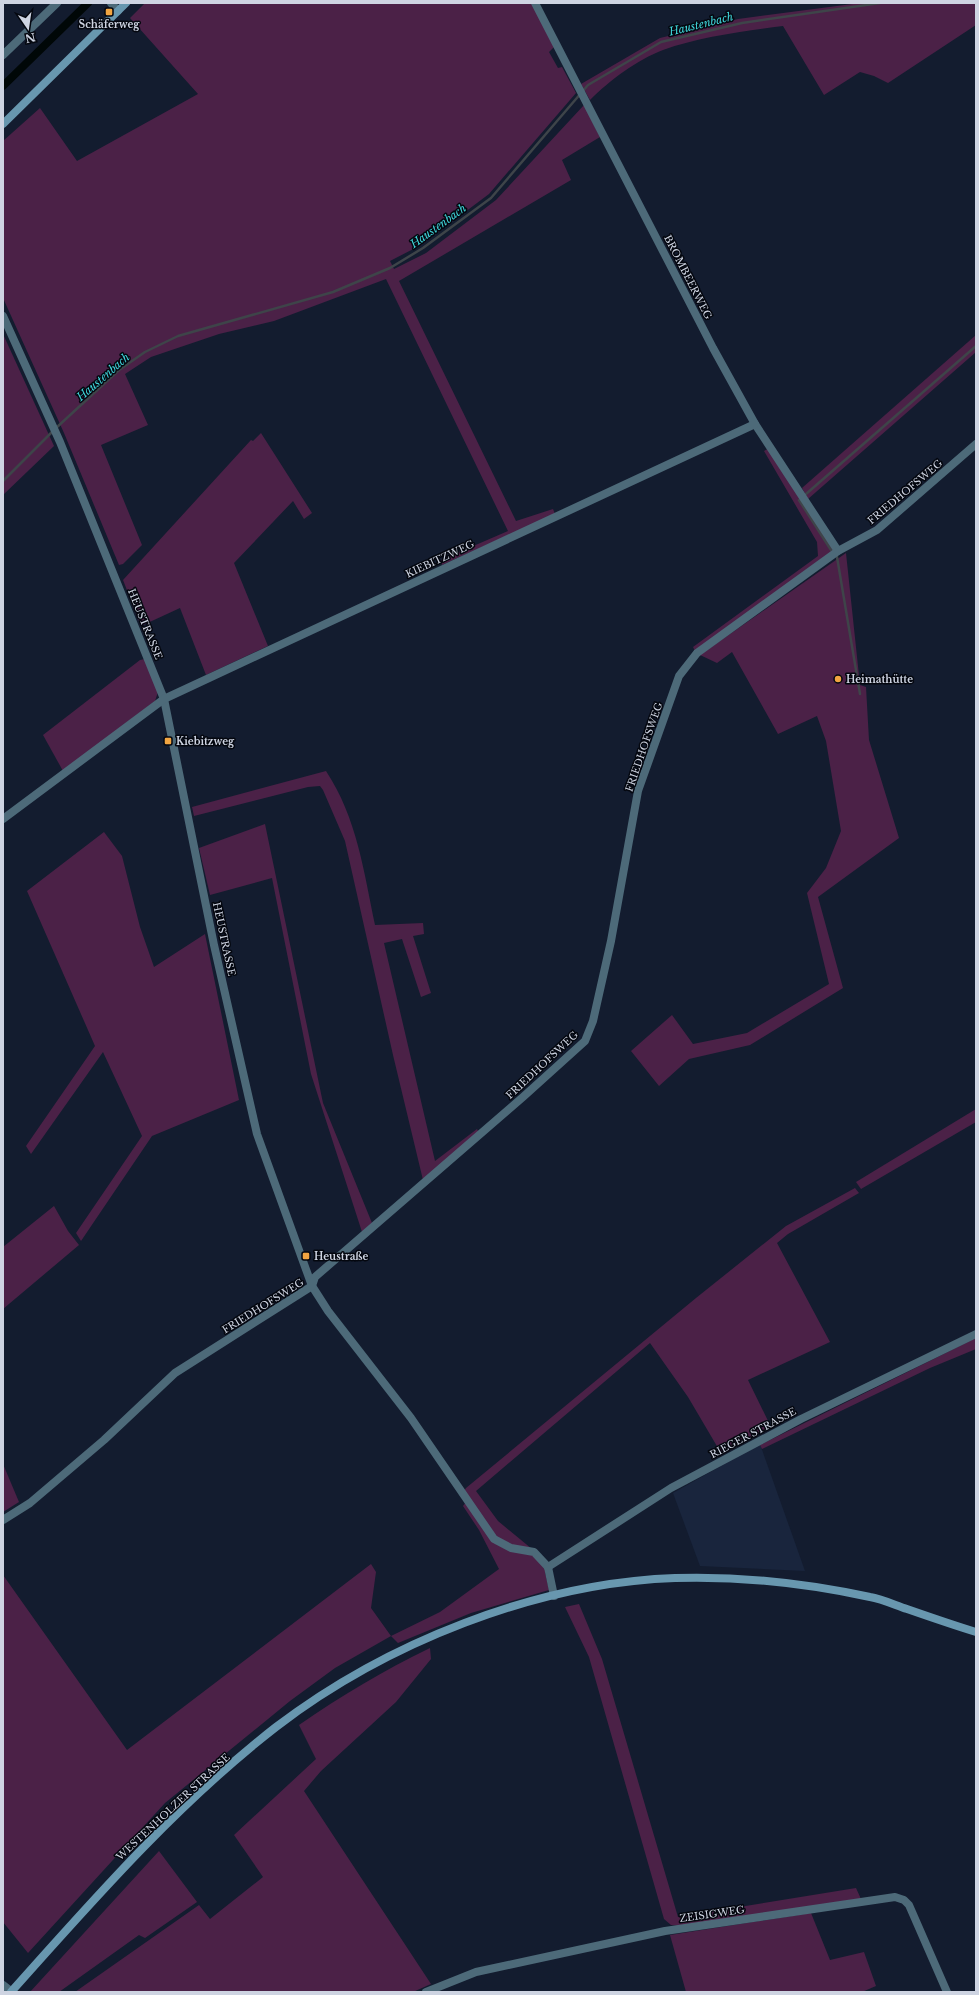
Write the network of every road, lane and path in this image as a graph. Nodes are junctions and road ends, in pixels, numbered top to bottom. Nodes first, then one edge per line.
1 (56, 3) edge
2 (126, 3) edge
3 (535, 3) edge
4 (115, 6) edge
5 (3, 55) edge
6 (3, 124) edge
7 (3, 316) edge
8 (755, 424) junction
9 (976, 444) edge
10 (838, 551) junction
11 (164, 699) junction
12 (3, 819) edge
13 (312, 1286) junction
14 (976, 1334) edge
15 (3, 1520) edge
16 (548, 1567) junction
17 (554, 1596) junction
18 (976, 1632) edge
19 (3, 1985) edge
20 (11, 1992) edge
21 (426, 1992) edge
22 (947, 1992) edge

1 - 5 street
2 - 4 main road
3 - 8 street, BROMBEERWEG
4 - 6 main road
7 - 11 street, HEUSTRASSE
8 - 10 street, BROMBEERWEG
8 - 11 street, KIEBITZWEG
9 - 10 street, FRIEDHOFSWEG
10 - 13 street, FRIEDHOFSWEG
11 - 12 street, KIEBITZWEG
11 - 13 street, HEUSTRASSE
13 - 15 street, FRIEDHOFSWEG
13 - 16 street, HEUSTRASSE
14 - 16 street, RIEGER STRASSE
16 - 17 street
17 - 18 main road, WESTENHOLZER STRASSE
17 - 20 main road, WESTENHOLZER STRASSE
19 - 20 street
21 - 22 street, ZEISIGWEG

